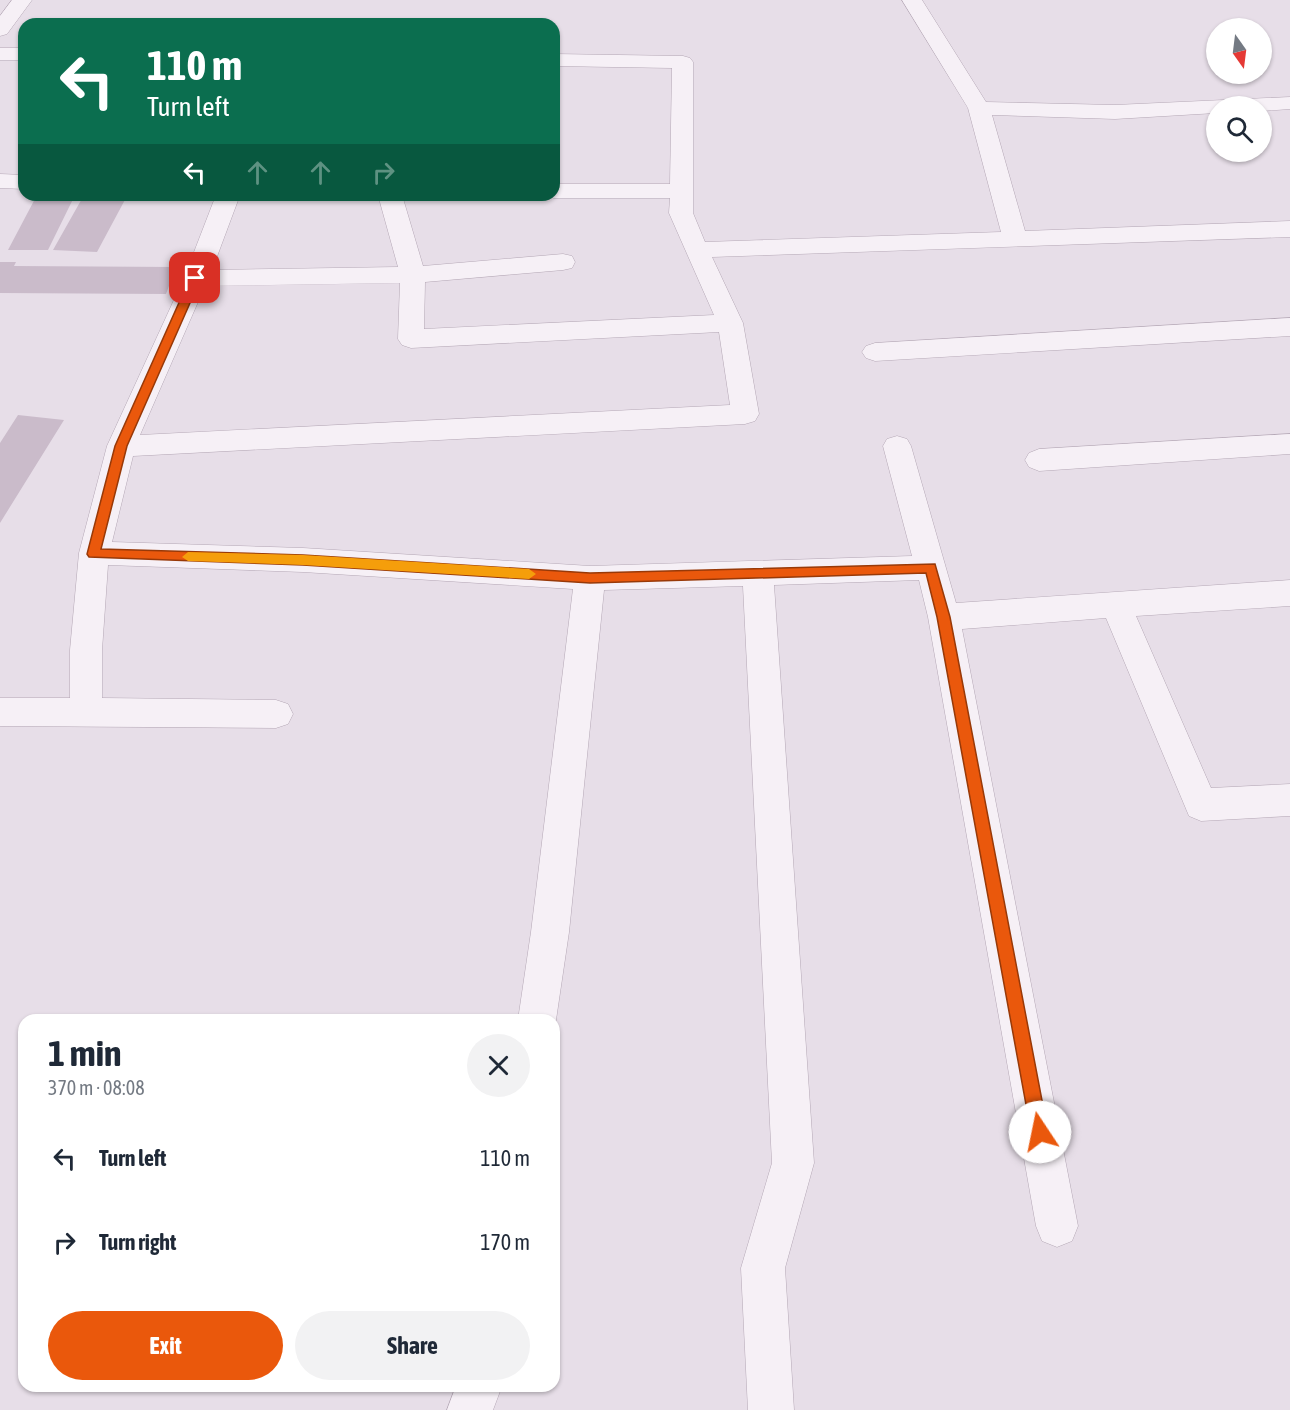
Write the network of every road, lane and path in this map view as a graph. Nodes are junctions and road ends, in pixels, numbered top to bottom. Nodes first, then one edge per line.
1 (22, 0) edge
2 (912, 0) edge
3 (0, 30) edge
4 (0, 54) edge
5 (18, 54) edge
6 (560, 60) edge
7 (1290, 103) edge
8 (1272, 104) edge
9 (1206, 107) edge
10 (979, 108) junction
11 (0, 181) edge
12 (18, 182) edge
13 (560, 191) edge
14 (681, 191) junction
15 (226, 201) edge
16 (392, 201) edge
17 (1290, 229) edge
18 (1015, 239) junction
19 (696, 250) junction
20 (563, 262) dead end
21 (413, 275) junction
22 (195, 278) junction
23 (730, 323) junction
24 (1290, 327) edge
25 (875, 352) dead end
26 (1290, 444) edge
27 (121, 446) junction
28 (897, 446) dead end
29 (1039, 460) dead end
30 (94, 554) junction
31 (930, 568) junction
32 (758, 573) junction
33 (590, 578) junction
34 (1290, 593) edge
35 (1116, 605) junction
36 (944, 617) junction
37 (0, 712) edge
38 (86, 712) junction
39 (276, 714) dead end
40 (1290, 800) edge
41 (538, 1014) edge
42 (1057, 1226) dead end
43 (477, 1392) edge
44 (470, 1410) edge
45 (771, 1410) edge

1 - 3 street
2 - 10 street
4 - 5 street
6 - 14 street
7 - 8 street
9 - 10 street
10 - 18 street
11 - 12 street
13 - 14 street
14 - 19 street
15 - 22 street
16 - 21 street
17 - 18 street
18 - 19 street
19 - 23 street
20 - 21 street
21 - 22 street
21 - 23 street
22 - 27 street
23 - 27 street
24 - 25 street
26 - 29 street
27 - 30 street
28 - 31 street
30 - 33 street
30 - 38 street
31 - 32 street
31 - 36 street
32 - 33 street
32 - 45 street
33 - 41 street
34 - 35 street
35 - 36 street
35 - 40 street
36 - 42 street
37 - 38 street
38 - 39 street
43 - 44 street

